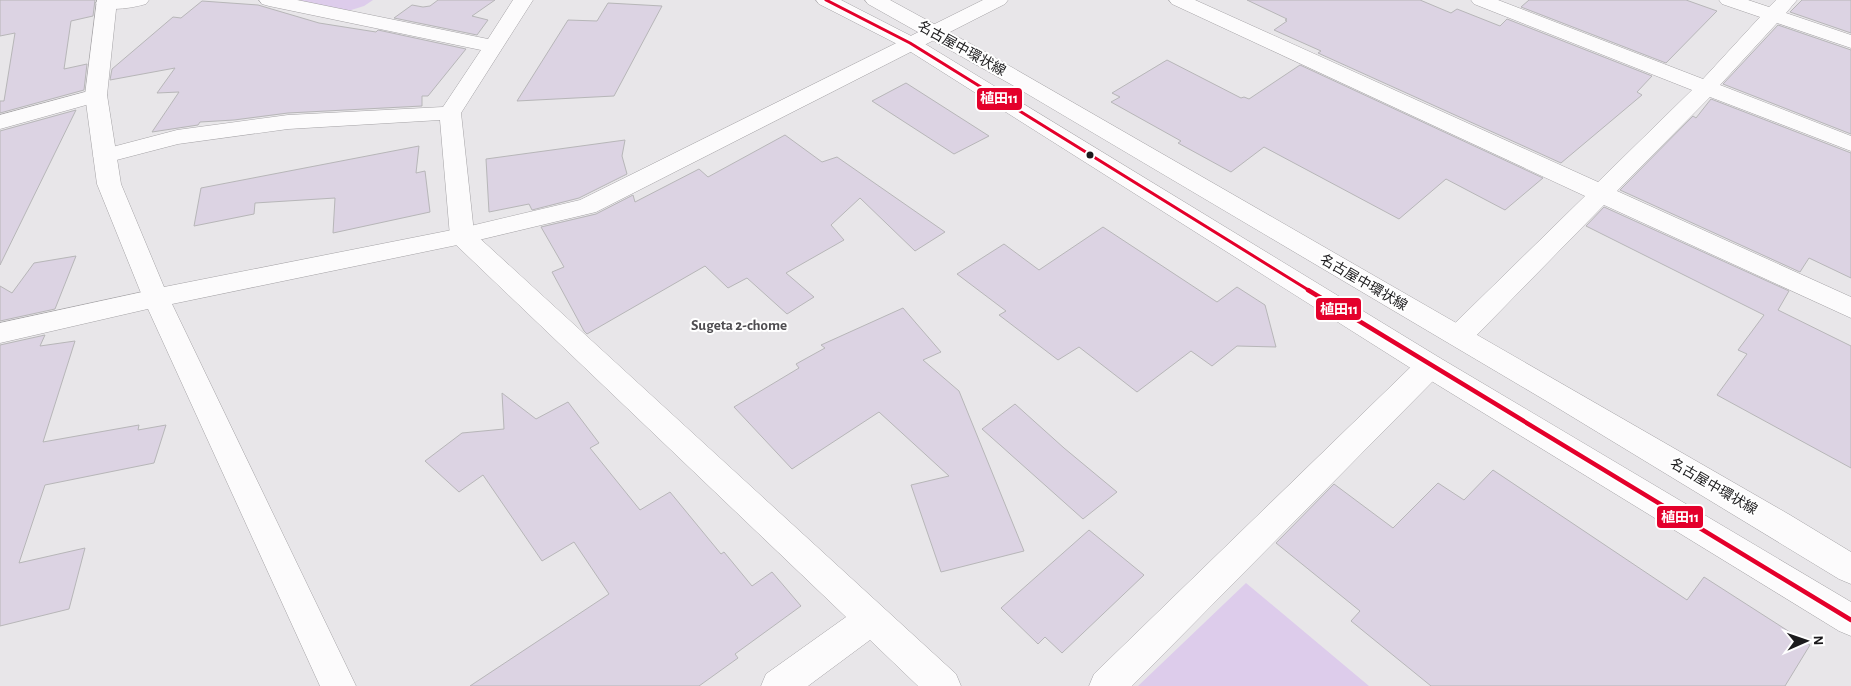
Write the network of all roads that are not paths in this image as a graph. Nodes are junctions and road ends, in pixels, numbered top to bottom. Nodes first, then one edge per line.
1 (139, 0) edge
2 (269, 0) edge
3 (523, 0) edge
4 (826, 0) edge
5 (874, 0) edge
6 (998, 0) edge
7 (1179, 0) edge
8 (1481, 0) edge
9 (1729, 0) edge
10 (106, 2) edge
11 (374, 4) dead end
12 (1780, 8) edge
13 (354, 17) junction
14 (934, 31) junction
15 (1851, 42) edge
16 (910, 43) junction
17 (493, 46) junction
18 (1707, 87) junction
19 (96, 96) junction
20 (450, 113) junction
21 (0, 122) edge
22 (1851, 144) edge
23 (105, 156) junction
24 (1602, 193) junction
25 (462, 236) junction
26 (156, 298) junction
27 (1851, 308) edge
28 (0, 333) edge
29 (1458, 336) junction
30 (1430, 366) junction
31 (1851, 569) edge
32 (871, 618) junction
33 (1851, 620) edge
34 (338, 686) edge
35 (779, 686) edge
36 (943, 686) edge
37 (1107, 686) edge

1 - 10 street
2 - 13 street
3 - 17 street
4 - 16 street, 名古屋中環状線
5 - 14 street, 名古屋中環状線
6 - 14 street
7 - 24 street
8 - 18 street
9 - 12 street
10 - 19 street
11 - 13 street
12 - 15 street
12 - 18 street
13 - 17 street
14 - 16 street
14 - 29 street, 名古屋中環状線
16 - 25 street
16 - 30 street, 名古屋中環状線
17 - 20 street
18 - 22 street
18 - 24 street
19 - 21 street
19 - 23 street
20 - 23 street
20 - 25 street
23 - 26 street
24 - 27 street
24 - 29 street
25 - 26 street
25 - 32 street
26 - 28 street
26 - 34 street
29 - 31 street, 名古屋中環状線
30 - 33 street, 名古屋中環状線
30 - 37 street
32 - 35 street
32 - 36 street

